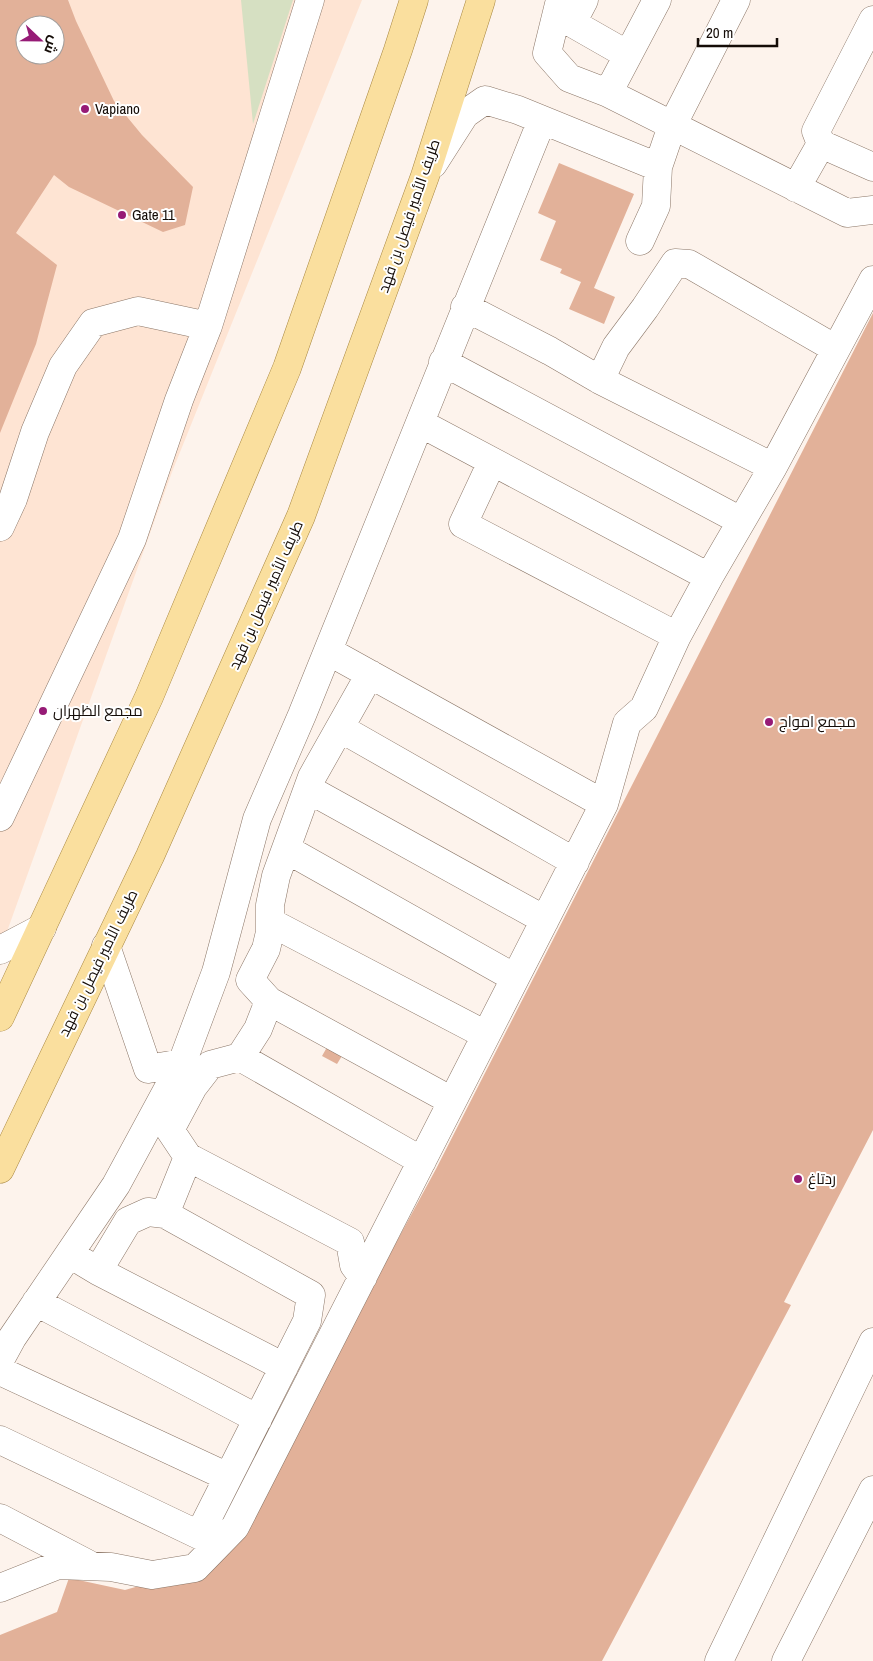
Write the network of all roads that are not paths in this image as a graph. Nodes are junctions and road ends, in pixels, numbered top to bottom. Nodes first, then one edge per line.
1 (310, 0) edge
2 (414, 0) edge
3 (481, 0) edge
4 (560, 0) edge
5 (584, 0) edge
6 (657, 0) edge
7 (736, 0) edge
8 (873, 20) edge
9 (628, 55) junction
10 (608, 93) junction
11 (542, 120) junction
12 (672, 126) junction
13 (821, 144) junction
14 (658, 167) junction
15 (873, 167) edge
16 (425, 176) junction
17 (796, 188) junction
18 (873, 210) edge
19 (640, 240) dead end
20 (873, 280) edge
21 (466, 307) junction
22 (208, 326) junction
23 (836, 349) junction
24 (443, 362) junction
25 (600, 380) junction
26 (420, 423) junction
27 (492, 462) junction
28 (773, 467) junction
29 (741, 522) junction
30 (0, 527) edge
31 (709, 577) junction
32 (676, 636) junction
33 (328, 651) junction
34 (370, 674) junction
35 (340, 728) junction
36 (308, 789) junction
37 (604, 804) junction
38 (0, 817) edge
39 (286, 850) junction
40 (575, 862) junction
41 (545, 920) junction
42 (270, 922) junction
43 (42, 928) junction
44 (106, 946) junction
45 (0, 950) edge
46 (515, 978) junction
47 (269, 1001) junction
48 (0, 1017) edge
49 (486, 1036) junction
50 (240, 1057) junction
51 (182, 1064) junction
52 (452, 1102) junction
53 (188, 1157) junction
54 (422, 1161) junction
55 (0, 1169) edge
56 (165, 1214) junction
57 (69, 1253) junction
58 (98, 1271) junction
59 (362, 1277) junction
60 (36, 1302) junction
61 (873, 1342) edge
62 (0, 1360) edge
63 (284, 1367) junction
64 (0, 1371) edge
65 (258, 1419) junction
66 (0, 1440) edge
67 (228, 1477) junction
68 (873, 1490) edge
69 (0, 1518) edge
70 (92, 1566) junction
71 (0, 1588) edge
72 (720, 1661) edge
73 (786, 1661) edge

1 - 22 street
2 - 43 main road
3 - 16 main road, طريف الأمير فيصل بن فهد
4 - 10 street
5 - 9 street
6 - 9 street
7 - 12 street
8 - 13 street
9 - 10 street
10 - 12 street
11 - 14 street
11 - 16 street
11 - 21 street
12 - 14 street
12 - 17 street
13 - 15 street
13 - 17 street
14 - 19 street
16 - 44 main road, طريف الأمير فيصل بن فهد
17 - 18 street
20 - 23 street
21 - 24 street
21 - 25 street
22 - 30 street
22 - 38 street
23 - 25 street
23 - 28 street
24 - 26 street
24 - 29 street
25 - 28 street
26 - 27 street
26 - 33 street
27 - 31 street
27 - 32 street
28 - 29 street
29 - 31 street
31 - 32 street
32 - 37 street
33 - 34 street
33 - 51 street
34 - 35 street
34 - 37 street
35 - 36 street
35 - 40 street
36 - 39 street
36 - 41 street
37 - 40 street
39 - 42 street
39 - 46 street
40 - 41 street
41 - 46 street
42 - 47 street
42 - 49 street
43 - 45 street
43 - 48 main road
44 - 51 street
44 - 55 main road, طريف الأمير فيصل بن فهد
46 - 49 street
47 - 50 street
47 - 52 street
49 - 52 street
50 - 53 street
50 - 54 street
51 - 57 street
52 - 54 street
53 - 56 street
53 - 59 street
54 - 59 street
56 - 58 street
56 - 63 street
57 - 58 street
57 - 60 street
58 - 63 street
59 - 70 street
60 - 62 street
60 - 65 street
61 - 72 street
63 - 65 street
64 - 67 street
65 - 67 street
66 - 67 street
68 - 73 street
69 - 70 street
70 - 71 street

